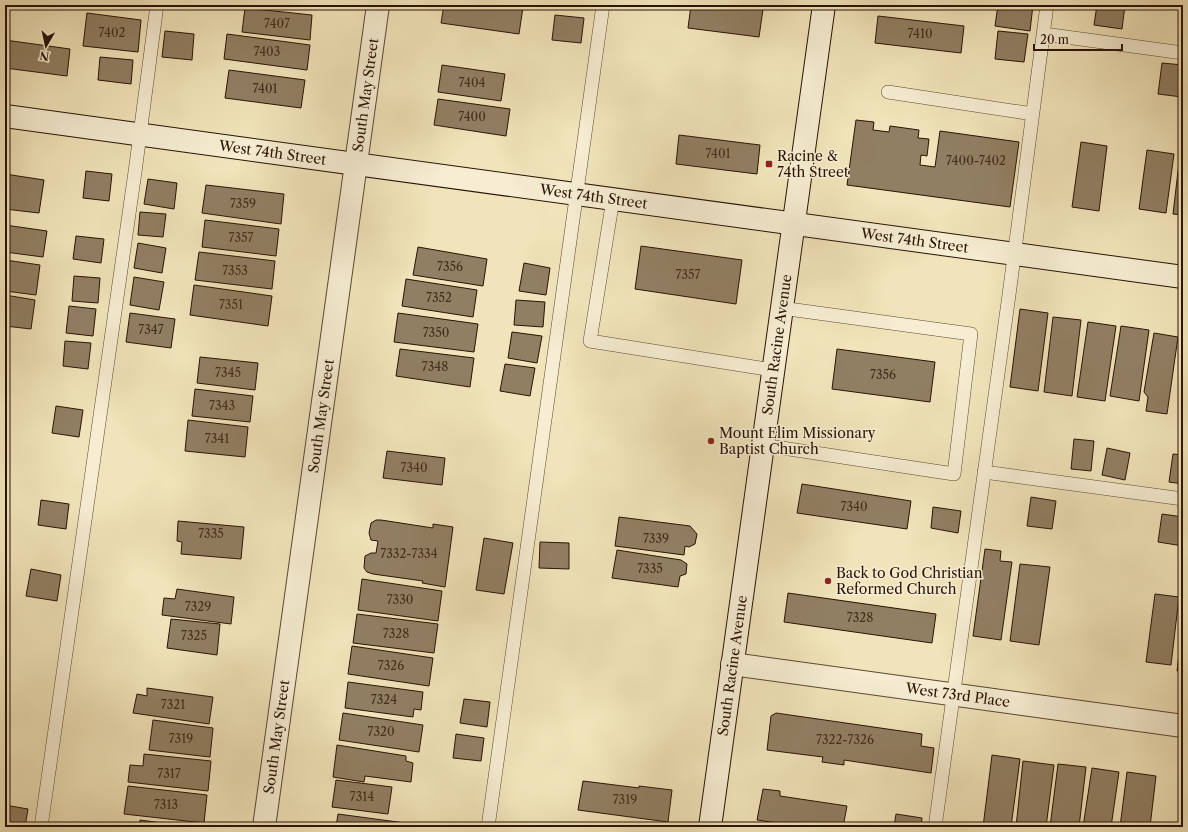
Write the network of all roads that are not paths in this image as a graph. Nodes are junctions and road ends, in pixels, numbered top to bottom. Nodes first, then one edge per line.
1 (157, 5) edge
2 (378, 5) edge
3 (603, 5) edge
4 (824, 5) edge
5 (1047, 5) edge
6 (1044, 34) junction
7 (1183, 53) edge
8 (888, 92) dead end
9 (1033, 114) junction
10 (5, 116) edge
11 (140, 134) junction
12 (356, 164) junction
13 (576, 194) junction
14 (613, 199) junction
15 (793, 224) junction
16 (1014, 254) junction
17 (1183, 278) edge
18 (781, 308) junction
19 (773, 370) junction
20 (762, 445) junction
21 (984, 472) junction
22 (1183, 499) edge
23 (732, 664) junction
24 (953, 694) junction
25 (1183, 726) edge
26 (40, 827) edge
27 (264, 827) edge
28 (488, 827) edge
29 (710, 827) edge
30 (935, 827) edge

1 - 11 lane
2 - 12 street, South May Street
3 - 13 lane
4 - 15 street, South Racine Avenue
5 - 6 lane
6 - 7 lane
6 - 9 lane
8 - 9 lane
9 - 16 lane
10 - 11 street, West 74th Street
11 - 12 street, West 74th Street
11 - 26 lane
12 - 13 street, West 74th Street
12 - 27 street, South May Street
13 - 14 street, West 74th Street
13 - 28 lane
14 - 15 street, West 74th Street
14 - 19 lane
15 - 16 street, West 74th Street
15 - 18 street, South Racine Avenue
16 - 17 street, West 74th Street
16 - 21 lane
18 - 19 street, South Racine Avenue
18 - 20 lane
19 - 20 street, South Racine Avenue
20 - 23 street, South Racine Avenue
21 - 22 lane
21 - 24 lane
23 - 24 street, West 73rd Place
23 - 29 street, South Racine Avenue
24 - 25 street, West 73rd Place
24 - 30 lane

